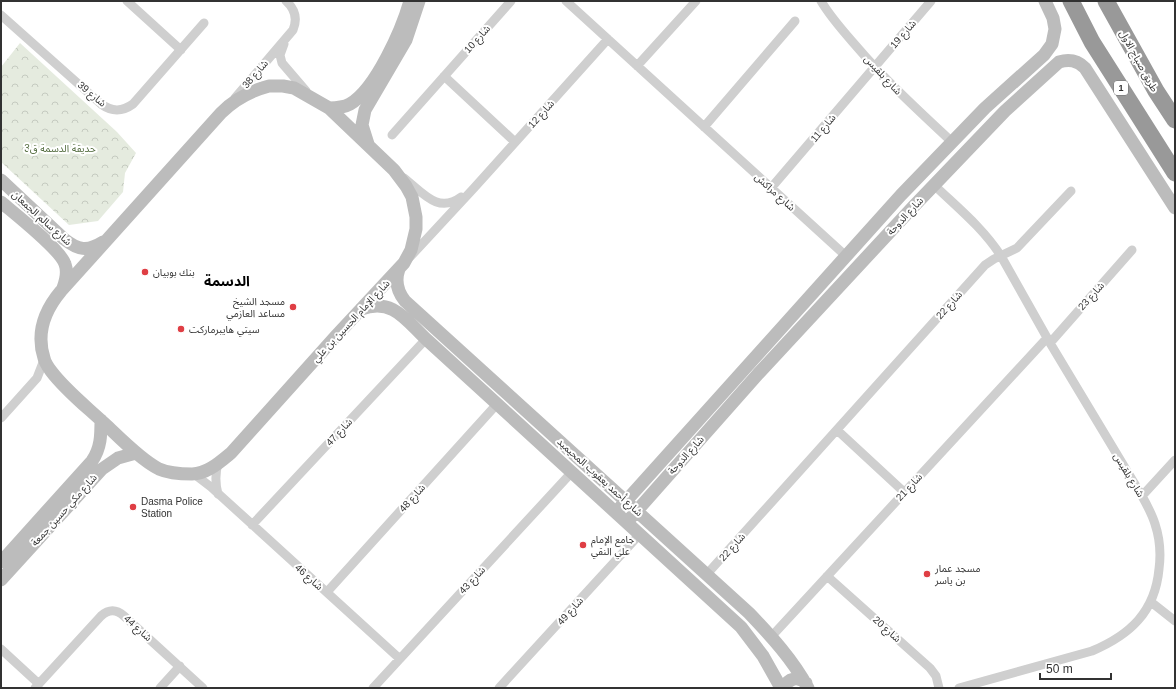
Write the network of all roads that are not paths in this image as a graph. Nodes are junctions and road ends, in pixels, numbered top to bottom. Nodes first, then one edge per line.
1 (127, 1) edge
2 (286, 1) edge
3 (410, 1) edge
4 (419, 1) edge
5 (511, 1) edge
6 (566, 1) edge
7 (696, 1) edge
8 (821, 1) edge
9 (931, 1) edge
10 (1045, 1) edge
11 (1071, 1) edge
12 (1106, 1) edge
13 (1, 15) edge
14 (795, 21) dead end
15 (204, 23) dead end
16 (286, 39) junction
17 (608, 39) junction
18 (181, 50) junction
19 (637, 66) junction
20 (874, 67) junction
21 (444, 76) junction
22 (310, 97) junction
23 (998, 97) junction
24 (328, 108) junction
25 (225, 109) junction
26 (1005, 111) junction
27 (1175, 120) edge
28 (704, 127) junction
29 (392, 135) dead end
30 (516, 142) junction
31 (952, 142) junction
32 (369, 148) junction
33 (394, 170) junction
34 (1175, 173) edge
35 (1, 180) edge
36 (934, 185) junction
37 (474, 188) junction
38 (771, 188) junction
39 (1070, 191) dead end
40 (901, 195) junction
41 (1, 202) edge
42 (913, 207) junction
43 (1175, 208) edge
44 (108, 239) junction
45 (1132, 250) dead end
46 (846, 256) junction
47 (1001, 256) junction
48 (401, 266) junction
49 (61, 291) junction
50 (361, 309) junction
51 (426, 339) junction
52 (1049, 340) junction
53 (44, 360) junction
54 (56, 377) junction
55 (37, 378) junction
56 (497, 404) junction
57 (1, 418) edge
58 (101, 420) junction
59 (837, 430) junction
60 (136, 453) junction
61 (1175, 460) edge
62 (218, 463) junction
63 (572, 472) junction
64 (194, 474) junction
65 (904, 492) junction
66 (219, 495) junction
67 (1142, 496) junction
68 (626, 501) junction
69 (637, 511) junction
70 (616, 512) junction
71 (627, 522) junction
72 (252, 525) junction
73 (640, 534) junction
74 (1, 562) edge
75 (707, 574) junction
76 (827, 576) junction
77 (1, 580) edge
78 (327, 592) junction
79 (1151, 602) junction
80 (1175, 621) edge
81 (771, 636) junction
82 (1, 649) edge
83 (400, 659) junction
84 (180, 666) junction
85 (37, 686) edge
86 (807, 686) edge
87 (160, 688) edge
88 (204, 688) edge
89 (373, 688) edge
90 (499, 688) edge
91 (781, 688) edge
92 (784, 688) edge
93 (939, 688) edge
94 (959, 688) edge

1 - 18 street
2 - 16 street, شارع 38
3 - 24 street
4 - 32 street
5 - 21 street, شارع 10
6 - 17 street, شارع مراكش
7 - 19 street
8 - 20 street, شارع بلقيس
9 - 20 street, شارع 19
10 - 23 street, شارع الدوحة
11 - 34 highway, 1
12 - 27 highway, طريق صباح الاول
13 - 18 street, شارع 39
14 - 28 street
15 - 18 street, شارع 39
16 - 22 street, شارع 38
16 - 25 street, شارع 38
17 - 19 street, شارع مراكش
17 - 30 street, شارع 12
19 - 28 street, شارع مراكش
20 - 31 street, شارع بلقيس
20 - 38 street, شارع 11
21 - 29 street, شارع 10
21 - 30 street
22 - 24 street, شارع الإمام الحسين بن علي
22 - 25 street, شارع الإمام الحسين بن علي
23 - 26 street
23 - 31 street, شارع الدوحة
24 - 32 street, شارع الإمام الحسين بن علي
25 - 44 street, شارع الإمام الحسين بن علي
26 - 36 street, شارع الدوحة
26 - 43 street, شارع الدوحة
28 - 38 street, شارع مراكش
30 - 37 street, شارع 12
31 - 40 street, شارع الدوحة
32 - 33 street, شارع الإمام الحسين بن علي
33 - 37 street, شارع 12
33 - 48 street, شارع الإمام الحسين بن علي
35 - 44 street, شارع سالم الجمعان
36 - 42 street, شارع الدوحة
36 - 47 street, شارع بلقيس
37 - 48 street, شارع 12
38 - 46 street, شارع مراكش
39 - 47 street, شارع 22
40 - 42 street
40 - 46 street, شارع الدوحة
41 - 49 street, شارع سالم الجمعان
42 - 69 street, شارع الدوحة
44 - 49 street, شارع الإمام الحسين بن علي
45 - 52 street, شارع 23
46 - 68 street, شارع الدوحة
47 - 52 street, شارع بلقيس
47 - 59 street, شارع 22
48 - 50 street, شارع الإمام الحسين بن علي
48 - 68 street, شارع أحمد يعقوب المحيميد
49 - 53 street, شارع الإمام الحسين بن علي
50 - 51 street, شارع أحمد يعقوب المحيميد
50 - 62 street, شارع الإمام الحسين بن علي
51 - 56 street, شارع أحمد يعقوب المحيميد
51 - 72 street, شارع 47
52 - 65 street, شارع 21
52 - 67 street, شارع بلقيس
53 - 54 street, شارع الإمام الحسين بن علي
53 - 55 street
54 - 55 street
54 - 58 street, شارع الإمام الحسين بن علي
55 - 57 street
56 - 63 street, شارع أحمد يعقوب المحيميد
56 - 78 street, شارع 48
58 - 60 street, شارع الإمام الحسين بن علي
58 - 74 street, شارع مكي حسين جمعة
59 - 65 street
59 - 75 street, شارع 22
60 - 64 street, شارع الإمام الحسين بن علي
60 - 77 street, شارع مكي حسين جمعة
61 - 67 street
62 - 64 street, شارع الإمام الحسين بن علي
62 - 66 street
63 - 70 street, شارع أحمد يعقوب المحيميد
63 - 83 street, شارع 43
64 - 66 street, شارع 46
65 - 76 street, شارع 21
66 - 72 street, شارع 46
67 - 79 street, شارع بلقيس
68 - 69 street, شارع أحمد يعقوب المحيميد
68 - 70 street, شارع الدوحة
69 - 71 street, شارع الدوحة
69 - 75 street, شارع أحمد يعقوب المحيميد
70 - 71 street, شارع أحمد يعقوب المحيميد
71 - 73 street, شارع أحمد يعقوب المحيميد
72 - 78 street, شارع 46
73 - 90 street, شارع 49
73 - 91 street, شارع أحمد يعقوب المحيميد
75 - 81 street, شارع أحمد يعقوب المحيميد
76 - 81 street, شارع 21
76 - 93 street, شارع 20
78 - 83 street, شارع 46
79 - 80 street
79 - 94 street, شارع بلقيس
81 - 86 street, شارع أحمد يعقوب المحيميد
82 - 85 street, شارع 44
83 - 89 street, شارع 43
84 - 85 street, شارع 44
84 - 87 street
84 - 88 street, شارع 44
86 - 92 street

